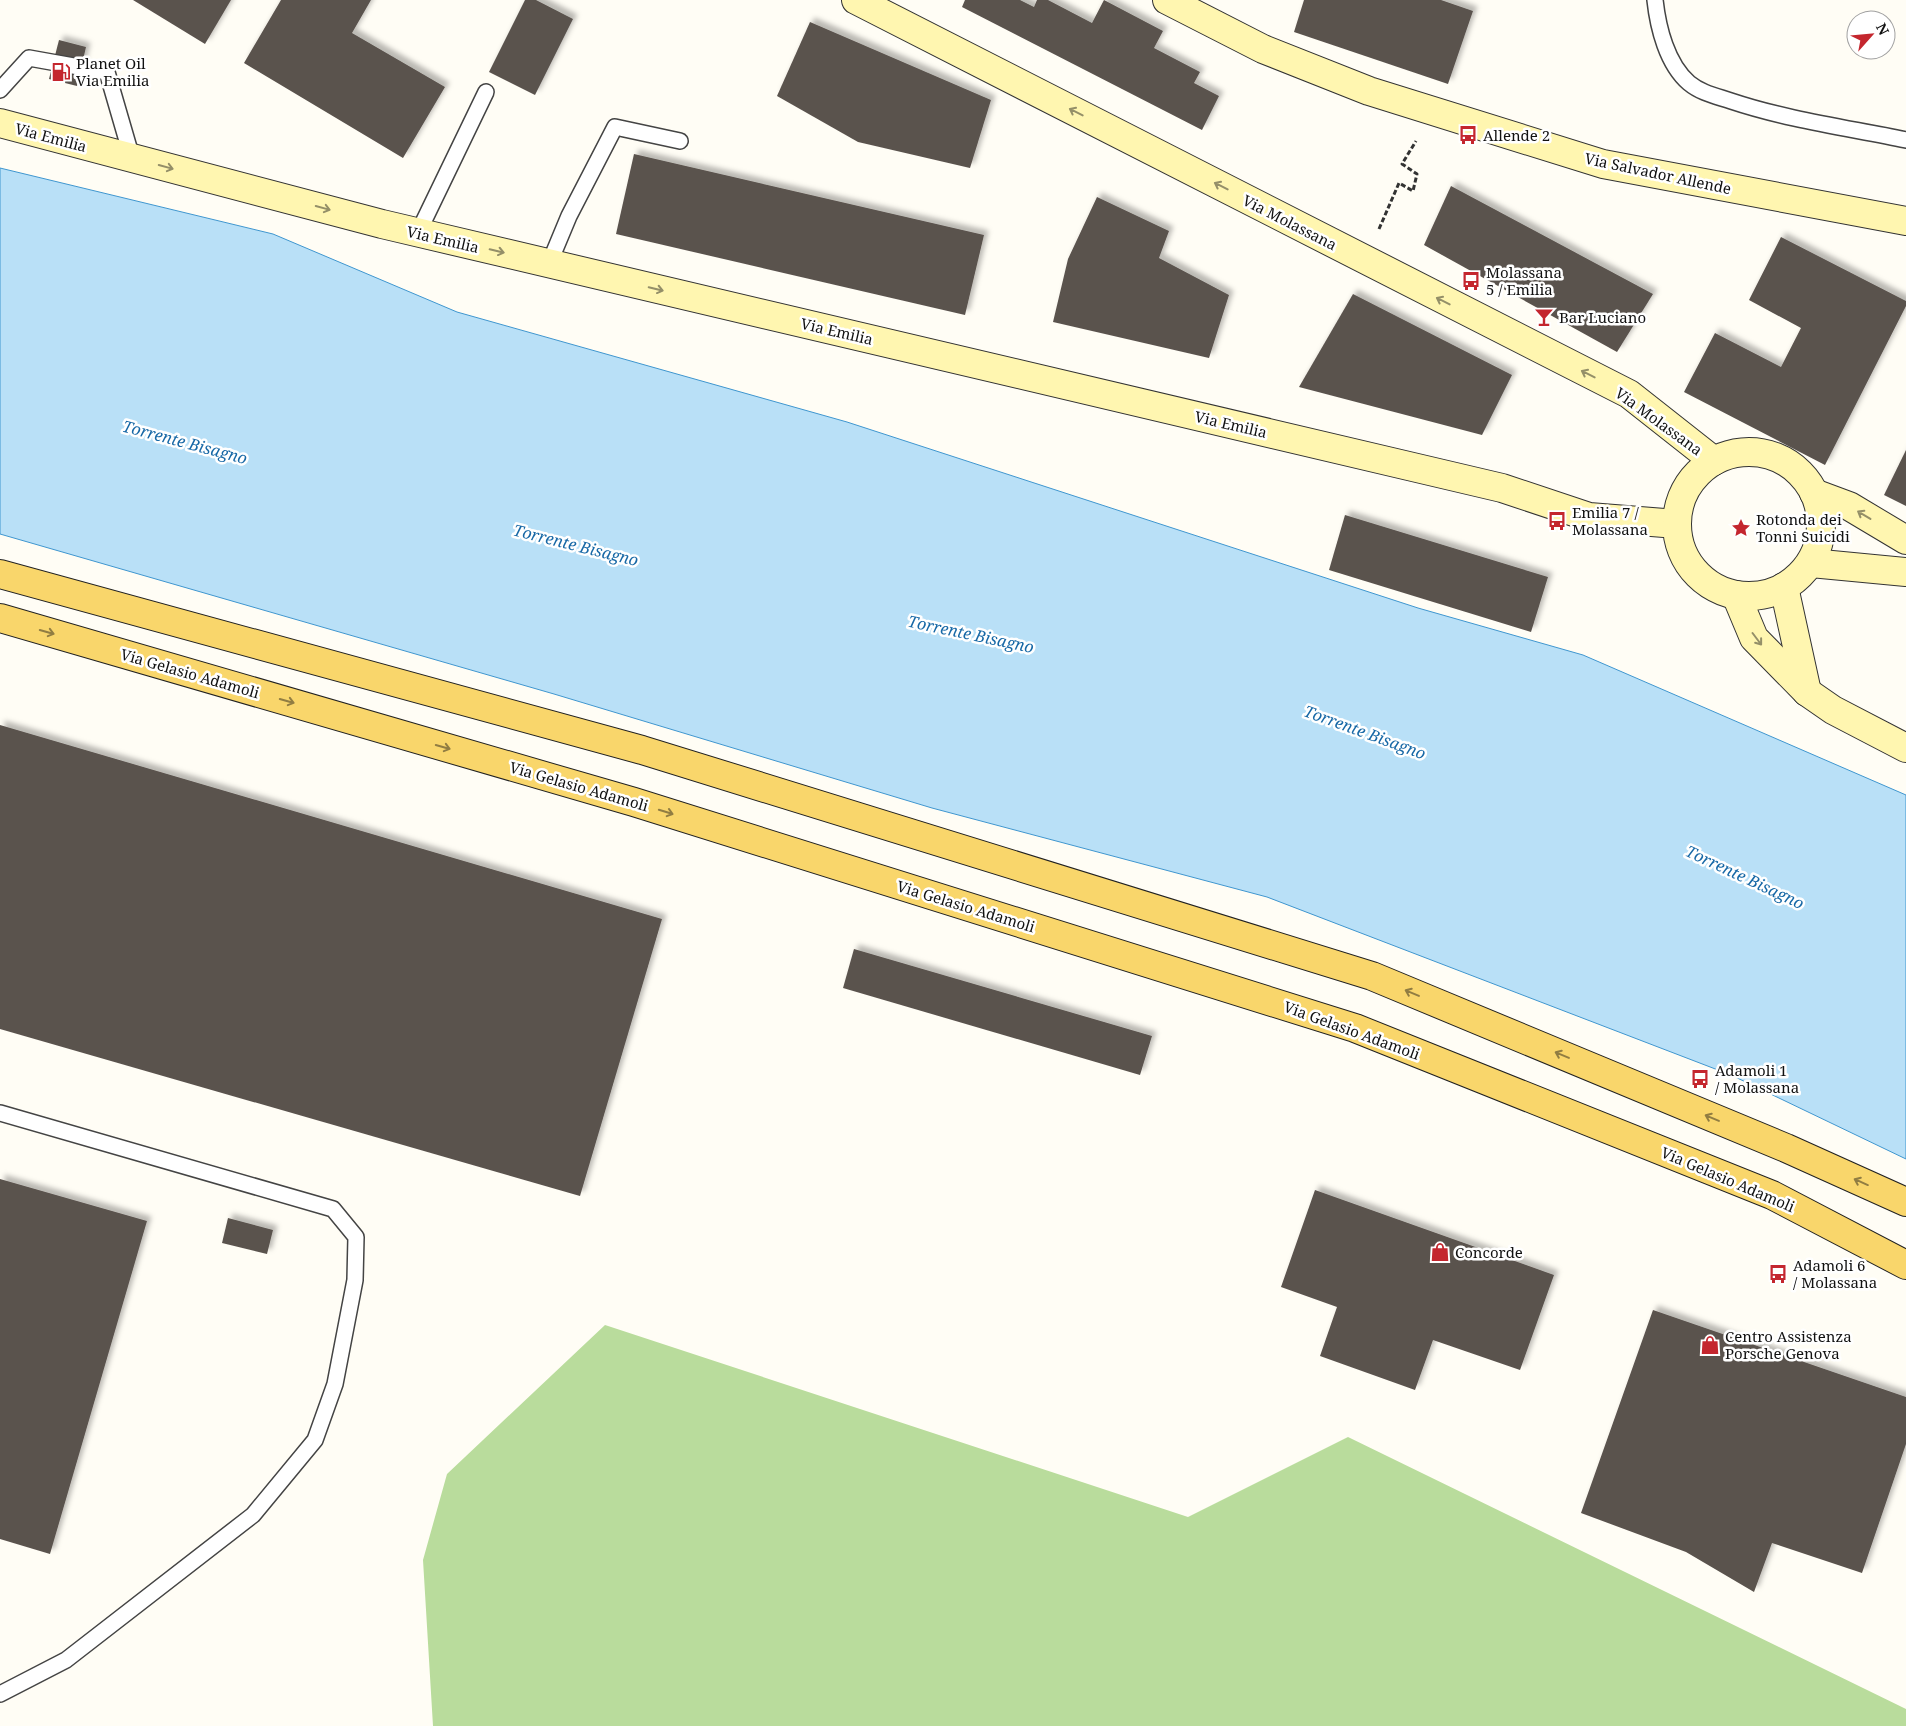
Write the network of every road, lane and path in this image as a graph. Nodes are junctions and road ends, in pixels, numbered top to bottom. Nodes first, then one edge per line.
1 (856, 0) edge
2 (1167, 0) edge
3 (1654, 0) edge
4 (0, 90) edge
5 (486, 92) dead end
6 (0, 123) edge
7 (1417, 140) dead end
8 (1906, 140) edge
9 (680, 141) dead end
10 (132, 158) junction
11 (1906, 221) edge
12 (418, 233) junction
13 (1364, 260) junction
14 (549, 264) junction
15 (1714, 461) junction
16 (1814, 493) junction
17 (1677, 524) junction
18 (1906, 540) edge
19 (1811, 562) junction
20 (1906, 572) edge
21 (0, 574) edge
22 (1784, 587) junction
23 (1736, 595) junction
24 (0, 618) edge
25 (1807, 692) junction
26 (1906, 748) edge
27 (0, 1113) edge
28 (1906, 1202) edge
29 (1906, 1265) edge
30 (0, 1694) edge

13 -> 1 main road, Via Molassana
2 - 11 main road, Via Salvador Allende
3 - 8 lane
4 - 10 lane
5 - 12 lane
6 - 10 main road, Via Emilia
7 - 13 path
9 - 14 lane
10 -> 12 main road, Via Emilia
12 -> 14 main road, Via Emilia
15 -> 13 main road, Via Molassana
14 -> 17 main road, Via Emilia
15 - 16 main road
15 - 17 main road
18 -> 16 main road
16 - 19 main road
17 - 23 main road
19 - 20 main road
19 - 22 main road
28 -> 21 main road
22 - 23 main road
22 - 25 main road
23 -> 25 main road
24 -> 29 main road, Via Gelasio Adamoli
25 - 26 main road
27 - 30 lane

